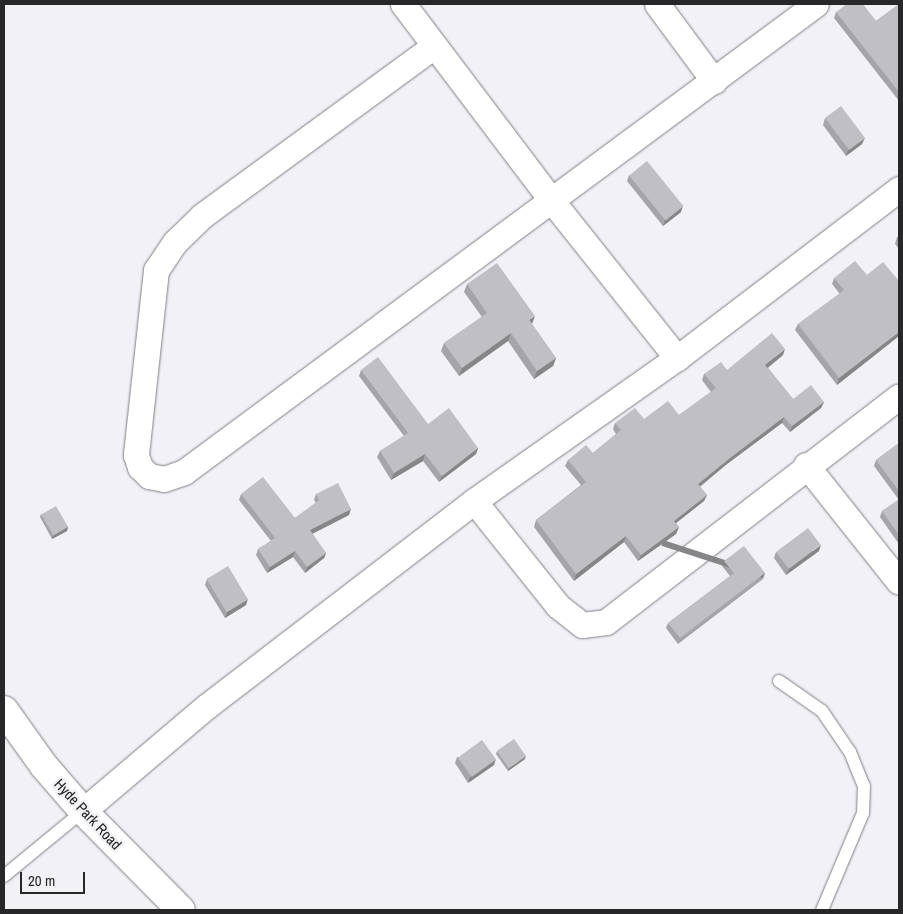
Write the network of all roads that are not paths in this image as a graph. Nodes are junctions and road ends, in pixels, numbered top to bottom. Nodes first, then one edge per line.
1 (403, 4) edge
2 (657, 4) edge
3 (816, 4) edge
4 (434, 46) junction
5 (714, 81) junction
6 (899, 189) edge
7 (552, 202) junction
8 (676, 358) junction
9 (899, 396) edge
10 (806, 465) junction
11 (474, 502) junction
12 (899, 582) edge
13 (779, 681) dead end
14 (4, 710) edge
15 (84, 811) junction
16 (4, 876) edge
17 (181, 910) edge
18 (822, 910) edge

1 - 4 street
2 - 5 street
3 - 5 street
4 - 7 street
4 - 7 street
5 - 7 street
6 - 8 street
7 - 8 street
8 - 11 street
9 - 10 street
10 - 11 street
10 - 12 street
11 - 15 street
13 - 18 lane
14 - 15 street, Hyde Park Road
15 - 16 lane
15 - 17 street, Hyde Park Road

